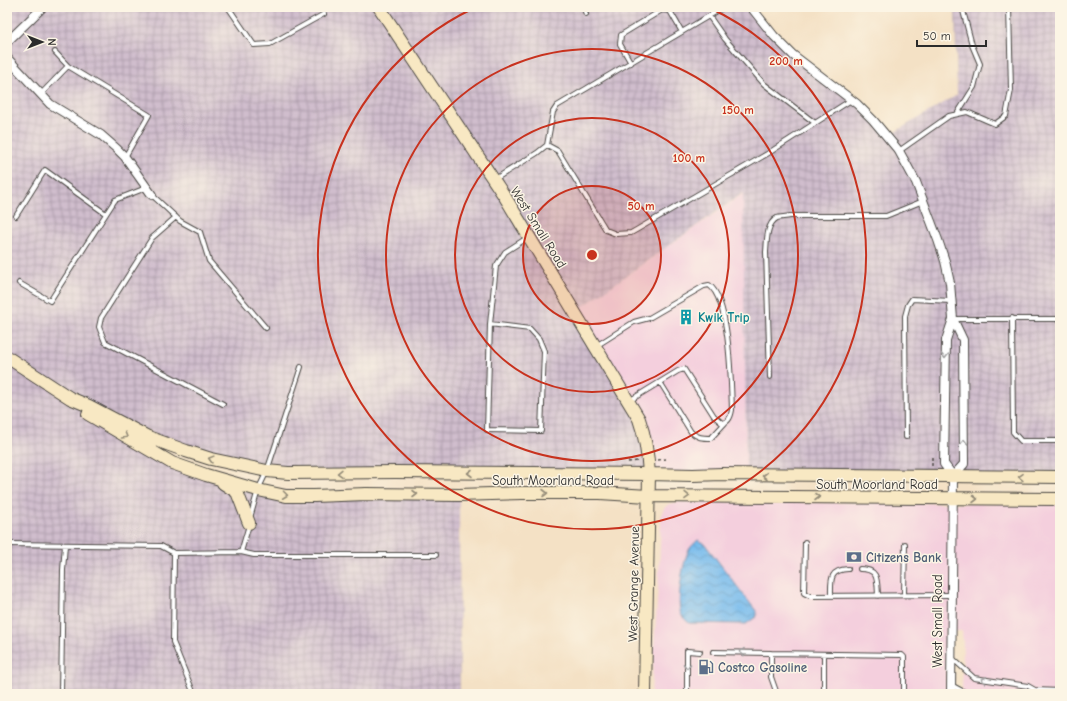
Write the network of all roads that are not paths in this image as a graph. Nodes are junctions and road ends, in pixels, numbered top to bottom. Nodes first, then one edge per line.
1 (43, 7) edge
2 (228, 7) edge
3 (379, 7) edge
4 (583, 7) edge
5 (724, 7) edge
6 (751, 7) edge
7 (962, 7) edge
8 (1009, 7) edge
9 (324, 14) dead end
10 (586, 14) dead end
11 (709, 16) junction
12 (682, 32) junction
13 (7, 42) edge
14 (55, 52) dead end
15 (7, 58) edge
16 (631, 63) junction
17 (68, 66) junction
18 (41, 94) junction
19 (851, 100) junction
20 (957, 114) junction
21 (815, 123) junction
22 (547, 145) junction
23 (899, 151) junction
24 (125, 157) junction
25 (494, 180) junction
26 (146, 188) junction
27 (152, 195) joint
28 (923, 201) junction
29 (106, 214) junction
30 (16, 216) dead end
31 (176, 217) junction
32 (529, 236) junction
33 (19, 283) dead end
34 (951, 301) junction
35 (953, 318) junction
36 (1012, 318) junction
37 (1060, 319) edge
38 (490, 324) junction
39 (266, 328) dead end
40 (595, 347) junction
41 (7, 357) edge
42 (301, 367) dead end
43 (770, 378) dead end
44 (660, 382) junction
45 (70, 398) junction
46 (628, 401) junction
47 (222, 404) dead end
48 (725, 423) junction
49 (906, 437) dead end
50 (1060, 441) edge
51 (266, 471) junction
52 (649, 474) junction
53 (953, 476) junction
54 (1060, 477) edge
55 (216, 478) junction
56 (258, 490) junction
57 (648, 496) junction
58 (952, 498) junction
59 (1060, 499) edge
60 (249, 523) junction
61 (805, 542) dead end
62 (7, 544) edge
63 (905, 544) dead end
64 (65, 545) junction
65 (241, 552) junction
66 (174, 553) junction
67 (436, 555) dead end
68 (848, 569) dead end
69 (860, 569) dead end
70 (904, 595) junction
71 (951, 595) junction
72 (830, 596) junction
73 (878, 596) junction
74 (700, 652) dead end
75 (713, 652) dead end
76 (771, 653) junction
77 (824, 654) junction
78 (951, 657) junction
79 (951, 685) junction
80 (1035, 690) junction
81 (1060, 691) edge
82 (1052, 693) edge
83 (62, 694) edge
84 (194, 694) edge
85 (644, 694) edge
86 (687, 694) edge
87 (777, 694) edge
88 (824, 694) edge
89 (904, 694) edge
90 (951, 694) edge

1 - 13 street
2 - 9 lane
3 - 25 main road, West Small Road
4 - 10 lane
5 - 11 lane
6 - 19 street
7 - 20 lane
8 - 20 lane
11 - 12 lane
11 - 21 lane
12 - 16 lane
12 - 16 lane
14 - 17 lane
15 - 18 street
16 - 22 lane
17 - 18 lane
17 - 24 lane
18 - 24 street
19 - 21 lane
19 - 23 street
20 - 23 lane
21 - 22 lane
22 - 25 lane
23 - 28 street
24 - 26 street
25 - 32 main road, West Small Road
26 - 27 street
26 - 29 lane
27 - 31 lane
28 - 34 street
28 - 43 lane
29 - 30 lane
29 - 33 lane
31 - 39 lane
31 - 47 lane
32 - 38 lane
32 - 40 main road, West Small Road
34 - 35 street
34 - 49 lane
35 - 36 lane
35 -> 53 street
53 -> 35 street
36 - 37 lane
36 - 50 lane
38 - 38 lane
40 - 46 main road, West Small Road
40 - 48 lane
41 - 45 main road, South Moorland Road
42 - 51 lane
44 - 46 lane
44 - 48 lane
44 - 48 lane
51 -> 45 main road, South Moorland Road
45 -> 55 main road, South Moorland Road
46 - 52 main road, West Small Road
52 -> 51 main road, South Moorland Road
51 - 56 lane
53 -> 52 main road, South Moorland Road
52 - 57 main road, West Grange Avenue
54 -> 53 main road, South Moorland Road
53 - 58 street, West Small Road
55 - 56 main road, South Moorland Road
55 - 60 main road
56 -> 57 main road, South Moorland Road
56 - 60 lane
57 -> 58 main road, South Moorland Road
57 - 85 main road, West Grange Avenue
58 -> 59 main road, South Moorland Road
58 - 71 street, West Small Road
60 - 65 lane
61 - 72 lane
62 - 64 lane
63 - 70 lane
64 - 66 lane
64 - 83 lane
65 - 66 lane
65 - 67 lane
66 - 84 lane
68 - 72 lane
69 - 73 lane
70 - 71 lane
70 - 73 lane
71 - 78 street, West Small Road
72 - 73 lane
74 -> 86 lane
76 -> 75 lane
76 - 77 lane
76 - 87 lane
77 - 88 lane
77 - 89 lane
78 - 79 street, West Small Road
80 -> 78 lane
79 - 80 lane
79 - 90 street, West Small Road
80 - 82 lane
81 - 82 lane

